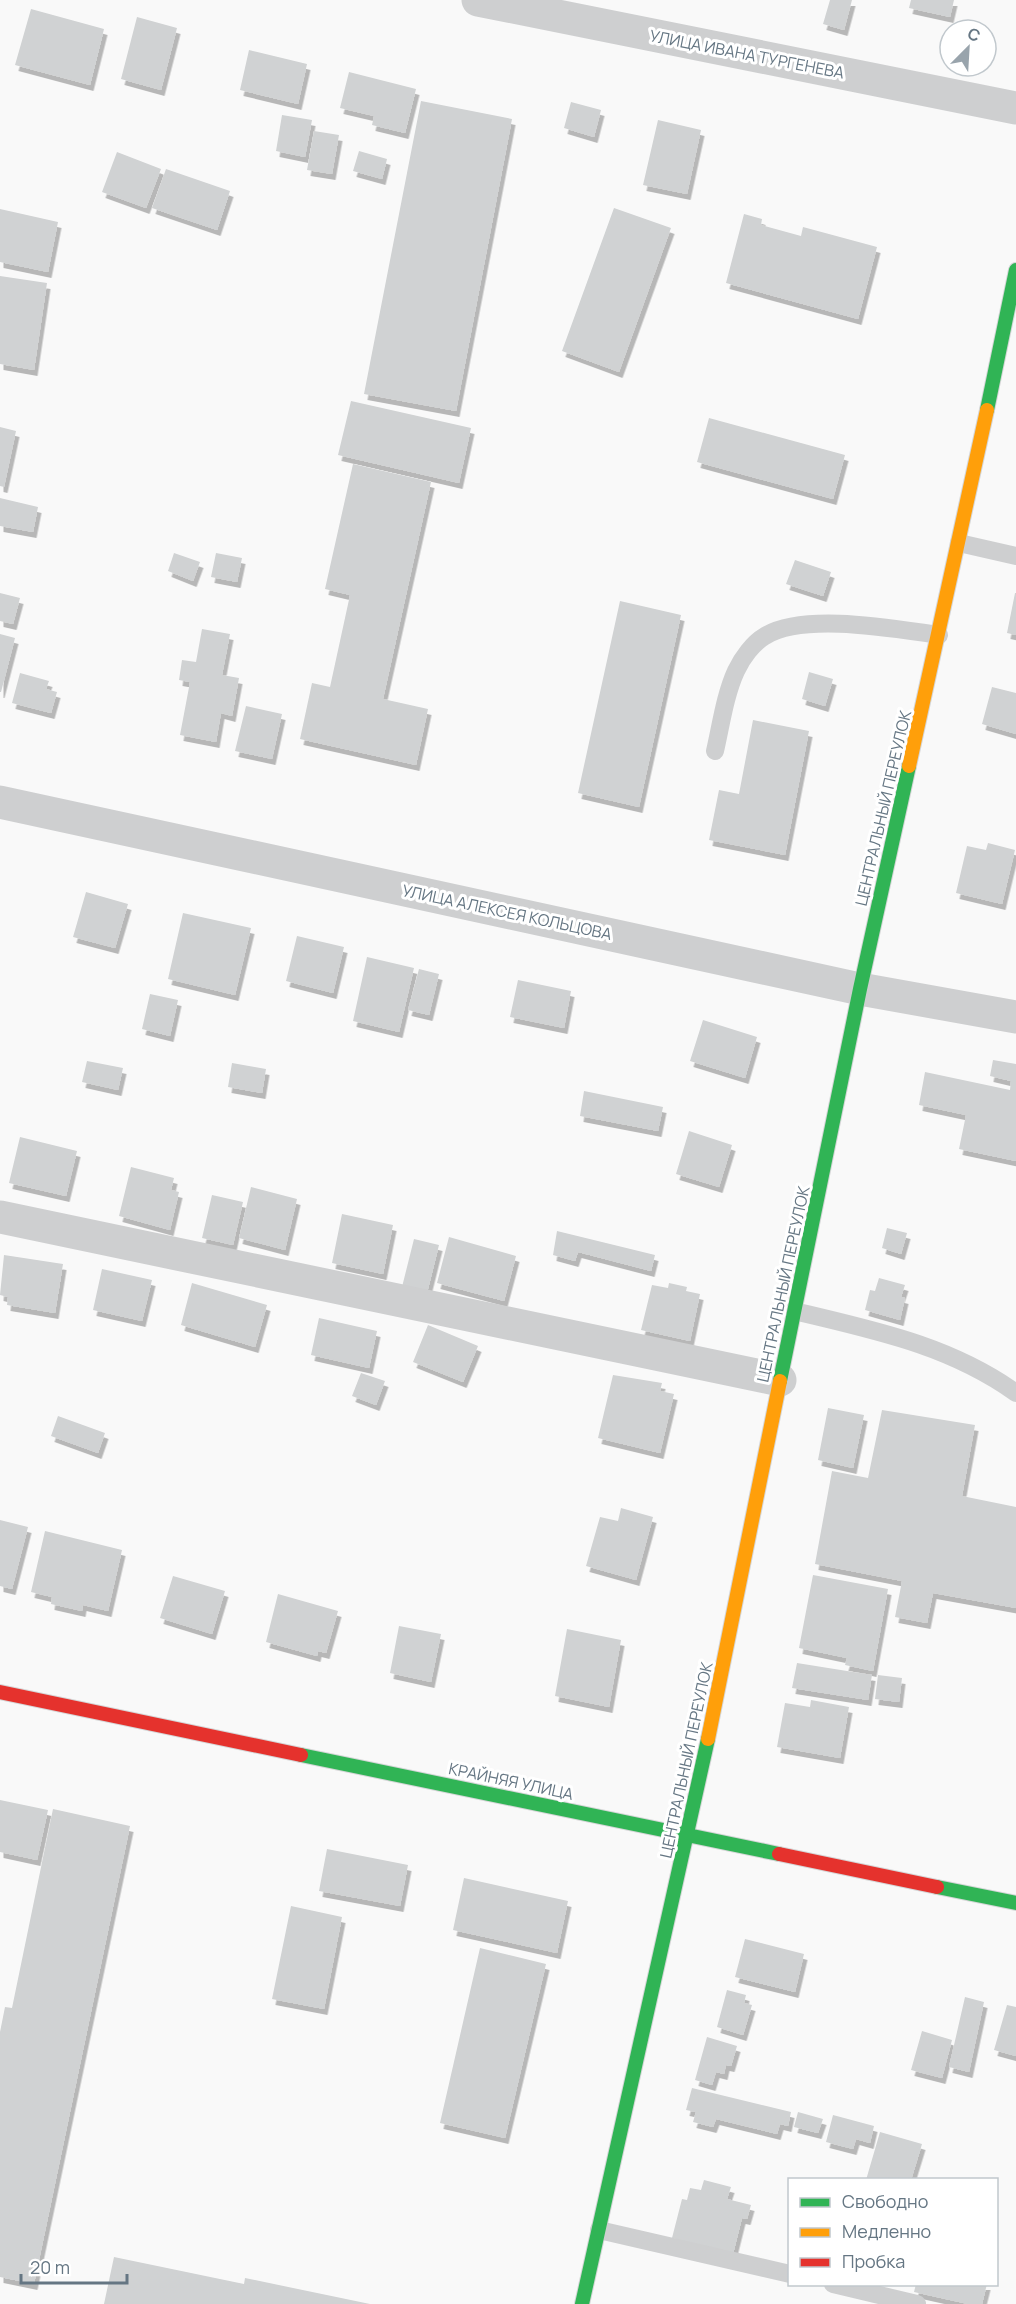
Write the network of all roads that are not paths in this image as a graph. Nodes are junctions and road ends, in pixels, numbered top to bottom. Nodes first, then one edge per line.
1 (478, 0) edge
2 (1016, 108) edge
3 (1016, 270) edge
4 (959, 543) junction
5 (1016, 556) edge
6 (939, 635) junction
7 (715, 752) dead end
8 (0, 802) edge
9 (860, 989) junction
10 (1016, 1017) edge
11 (0, 1217) edge
12 (794, 1311) junction
13 (780, 1380) junction
14 (1016, 1393) edge
15 (0, 1692) edge
16 (688, 1835) junction
17 (1016, 1904) edge
18 (599, 2230) junction
19 (788, 2274) edge
20 (841, 2286) edge
21 (582, 2304) edge
22 (917, 2304) edge

1 - 2 street, УЛИЦА ИВАНА ТУРГЕНЕВА
3 - 4 street, ЦЕНТРАЛЬНЫЙ ПЕРЕУЛОК
4 - 5 lane
4 - 6 street, ЦЕНТРАЛЬНЫЙ ПЕРЕУЛОК
6 - 7 lane
6 - 9 street, ЦЕНТРАЛЬНЫЙ ПЕРЕУЛОК
8 - 9 street, УЛИЦА АЛЕКСЕЯ КОЛЬЦОВА
9 - 10 street, УЛИЦА АЛЕКСЕЯ КОЛЬЦОВА
9 - 12 street, ЦЕНТРАЛЬНЫЙ ПЕРЕУЛОК
11 - 13 street
12 - 13 street, ЦЕНТРАЛЬНЫЙ ПЕРЕУЛОК
12 - 14 lane
13 - 16 street, ЦЕНТРАЛЬНЫЙ ПЕРЕУЛОК
15 - 16 street, КРАЙНЯЯ УЛИЦА
16 - 17 street, КРАЙНЯЯ УЛИЦА
16 - 18 street, ЦЕНТРАЛЬНЫЙ ПЕРЕУЛОК
18 - 19 lane
18 - 21 street, ЦЕНТРАЛЬНЫЙ ПЕРЕУЛОК
20 - 22 lane

